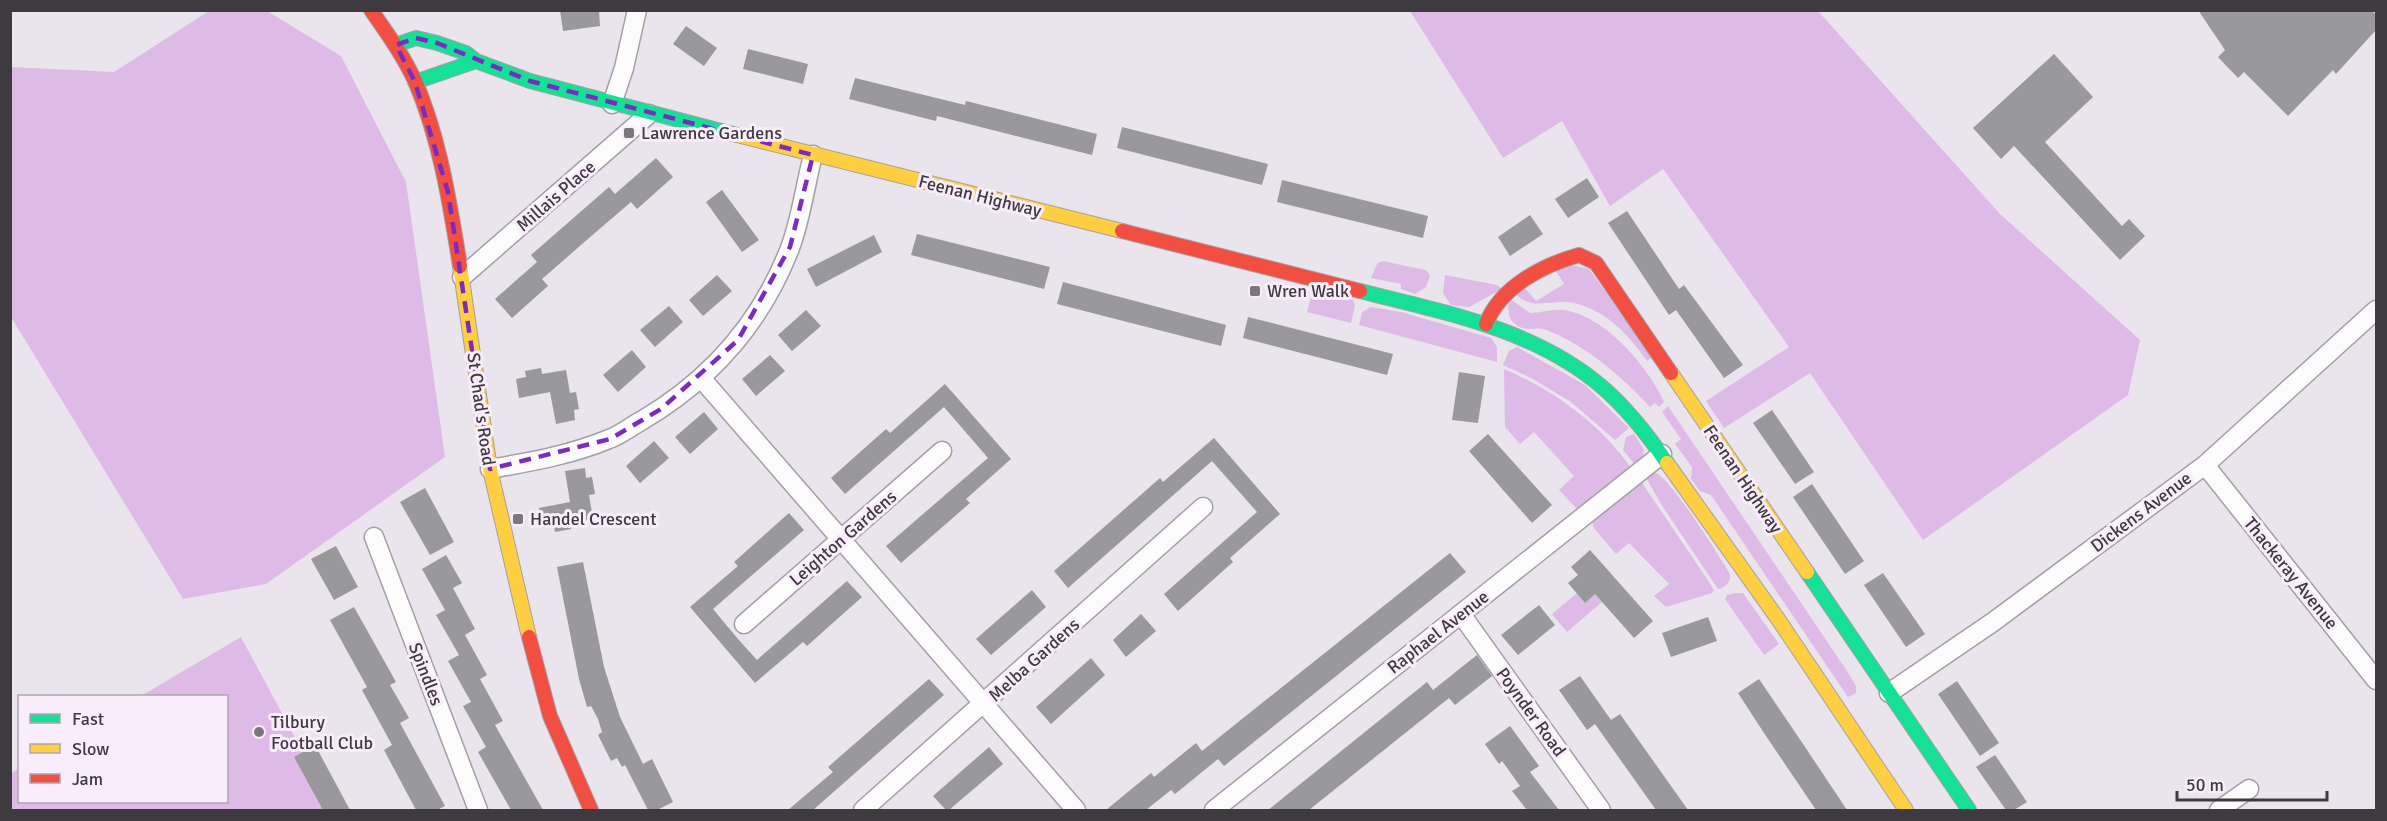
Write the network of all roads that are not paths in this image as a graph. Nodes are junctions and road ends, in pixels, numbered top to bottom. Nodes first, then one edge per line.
1 (371, 10) edge
2 (637, 10) edge
3 (396, 45) junction
4 (476, 61) junction
5 (416, 82) junction
6 (612, 104) junction
7 (649, 114) junction
8 (813, 155) junction
9 (462, 277) junction
10 (2376, 310) edge
11 (1486, 324) junction
12 (701, 378) junction
13 (942, 452) dead end
14 (1662, 454) junction
15 (2205, 465) junction
16 (490, 470) junction
17 (1203, 507) dead end
18 (375, 537) dead end
19 (841, 539) junction
20 (1461, 614) junction
21 (744, 624) dead end
22 (2376, 678) edge
23 (1889, 693) junction
24 (984, 704) junction
25 (2249, 789) dead end
26 (2225, 809) edge
27 (478, 810) edge
28 (591, 810) edge
29 (863, 810) edge
30 (1076, 810) edge
31 (1214, 810) edge
32 (1601, 810) edge
33 (1906, 810) edge
34 (1969, 810) edge

1 - 3 street, St Chad's Road
2 - 6 street
3 - 4 street, Feenan Highway
3 - 5 street, St Chad's Road
4 - 5 street
4 - 6 street, Feenan Highway
5 - 9 street, St Chad's Road
6 - 7 street, Feenan Highway
7 - 8 street, Feenan Highway
7 - 9 street, Millais Place
8 - 11 street, Feenan Highway
8 - 12 street
9 - 16 street, St Chad's Road
10 - 15 street, Dickens Avenue
11 - 14 street, Feenan Highway
11 - 23 street, Feenan Highway
12 - 16 street
12 - 19 street
13 - 19 street, Leighton Gardens
14 - 20 street, Raphael Avenue
14 - 33 street, Feenan Highway
15 - 22 street, Thackeray Avenue
15 - 23 street, Dickens Avenue
16 - 28 street, St Chad's Road
17 - 24 street, Melba Gardens
18 - 27 street, Spindles
19 - 21 street, Leighton Gardens
19 - 24 street
20 - 31 street, Raphael Avenue
20 - 32 street, Poynder Road
23 - 34 street, Feenan Highway
24 - 29 street, Melba Gardens
24 - 30 street
25 - 26 street

